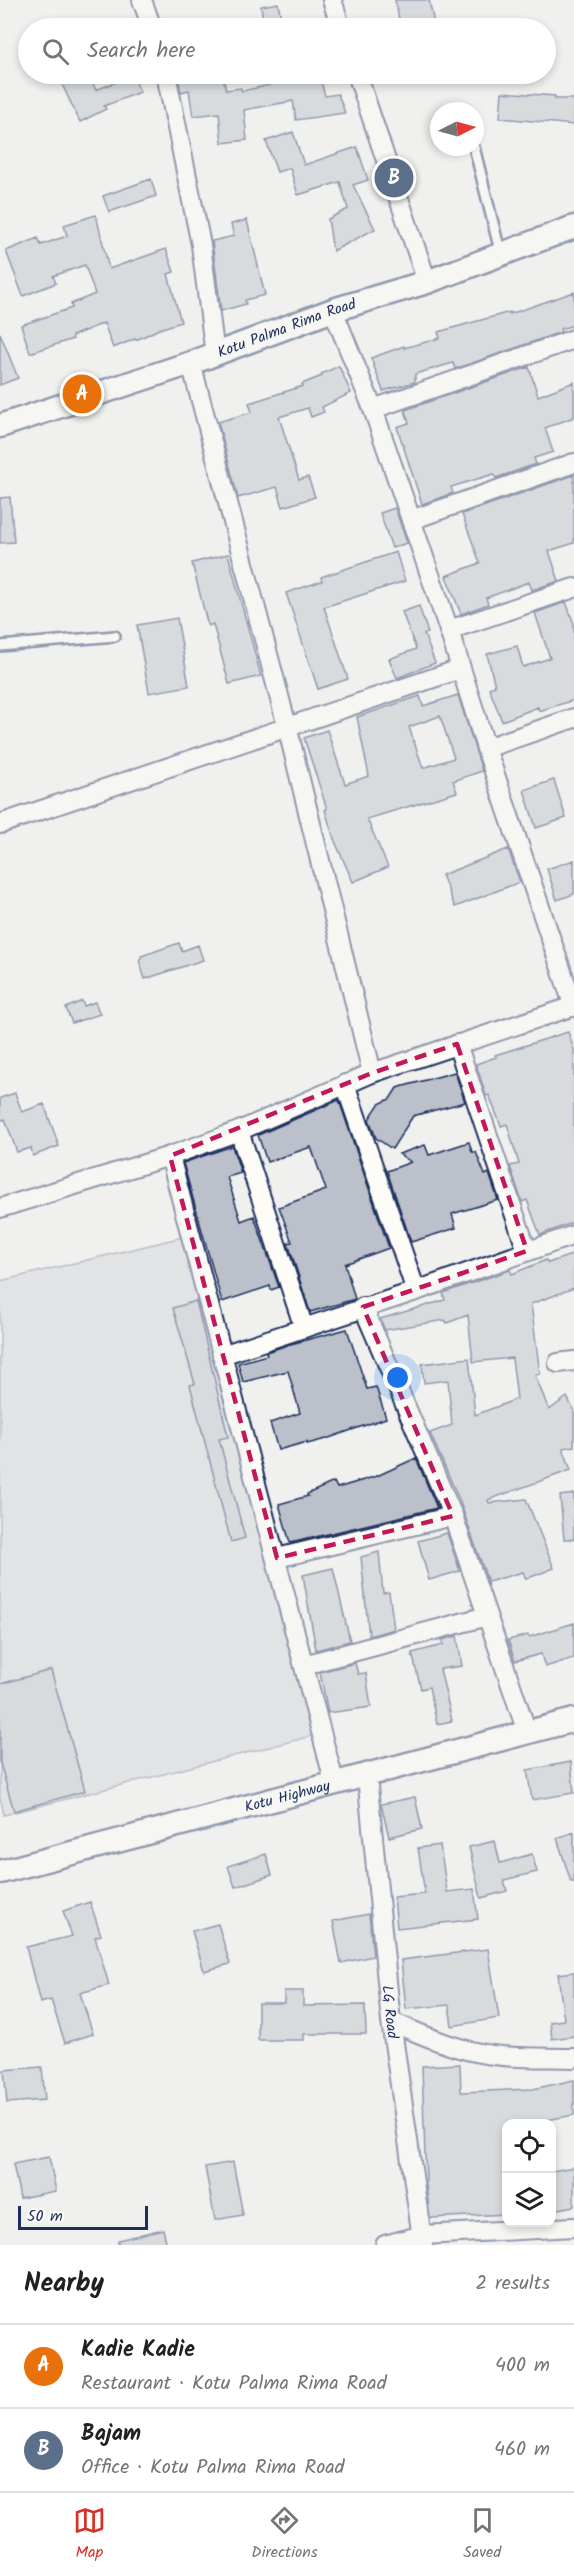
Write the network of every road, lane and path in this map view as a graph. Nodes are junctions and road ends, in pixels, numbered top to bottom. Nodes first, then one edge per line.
1 (142, 0) edge
2 (332, 0) edge
3 (148, 18) edge
4 (338, 18) edge
5 (168, 84) edge
6 (360, 84) edge
7 (476, 156) edge
8 (574, 227) edge
9 (502, 256) junction
10 (427, 282) junction
11 (333, 310) junction
12 (574, 339) edge
13 (215, 354) junction
14 (191, 363) junction
15 (373, 409) junction
16 (0, 426) edge
17 (574, 463) edge
18 (411, 520) junction
19 (574, 588) edge
20 (450, 630) junction
21 (115, 636) dead end
22 (0, 646) edge
23 (460, 669) junction
24 (574, 718) edge
25 (287, 726) junction
26 (486, 748) junction
27 (0, 824) edge
28 (574, 1007) edge
29 (457, 1044) junction
30 (372, 1073) junction
31 (345, 1084) junction
32 (239, 1131) junction
33 (170, 1156) junction
34 (0, 1208) edge
35 (574, 1234) edge
36 (527, 1251) junction
37 (416, 1291) junction
38 (363, 1307) junction
39 (304, 1328) junction
40 (222, 1355) junction
41 (453, 1516) junction
42 (277, 1558) junction
43 (487, 1616) junction
44 (304, 1665) junction
45 (574, 1720) edge
46 (527, 1732) junction
47 (367, 1776) junction
48 (335, 1785) junction
49 (0, 1872) edge
50 (391, 2022) junction
51 (574, 2058) edge
52 (574, 2227) edge
53 (423, 2240) edge
54 (385, 2245) edge

1 - 3 street
2 - 4 street
5 - 13 street
6 - 10 street
7 - 9 lane
8 - 9 street, Kotu Palma Rima Road
9 - 10 street, Kotu Palma Rima Road
10 - 11 street, Kotu Palma Rima Road
11 - 13 street, Kotu Palma Rima Road
11 - 15 street
12 - 15 street
13 - 14 street, Kotu Palma Rima Road
14 - 16 street, Kotu Palma Rima Road
14 - 25 street
15 - 18 street
17 - 18 street
18 - 20 street
19 - 20 street
20 - 23 street
21 - 22 lane
23 - 25 street
23 - 26 street
24 - 26 street
25 - 27 street
25 - 30 street
26 - 28 street
28 - 29 street
29 - 30 street
29 - 36 street
30 - 31 street
31 - 32 street
31 - 37 street
32 - 33 street
32 - 39 street
33 - 34 street
33 - 40 street
35 - 36 street
36 - 37 street
37 - 38 street
38 - 39 street
38 - 41 street
39 - 40 street
40 - 42 street
41 - 42 street
41 - 43 street
42 - 44 street
43 - 44 street
43 - 46 street
44 - 48 street
45 - 46 street, Kotu Highway
46 - 47 street, Kotu Highway
47 - 48 street, Kotu Highway
47 - 50 street, LG Road
48 - 49 street, Kotu Highway
50 - 51 street
50 - 53 street, LG Road
52 - 53 street
53 - 54 street

